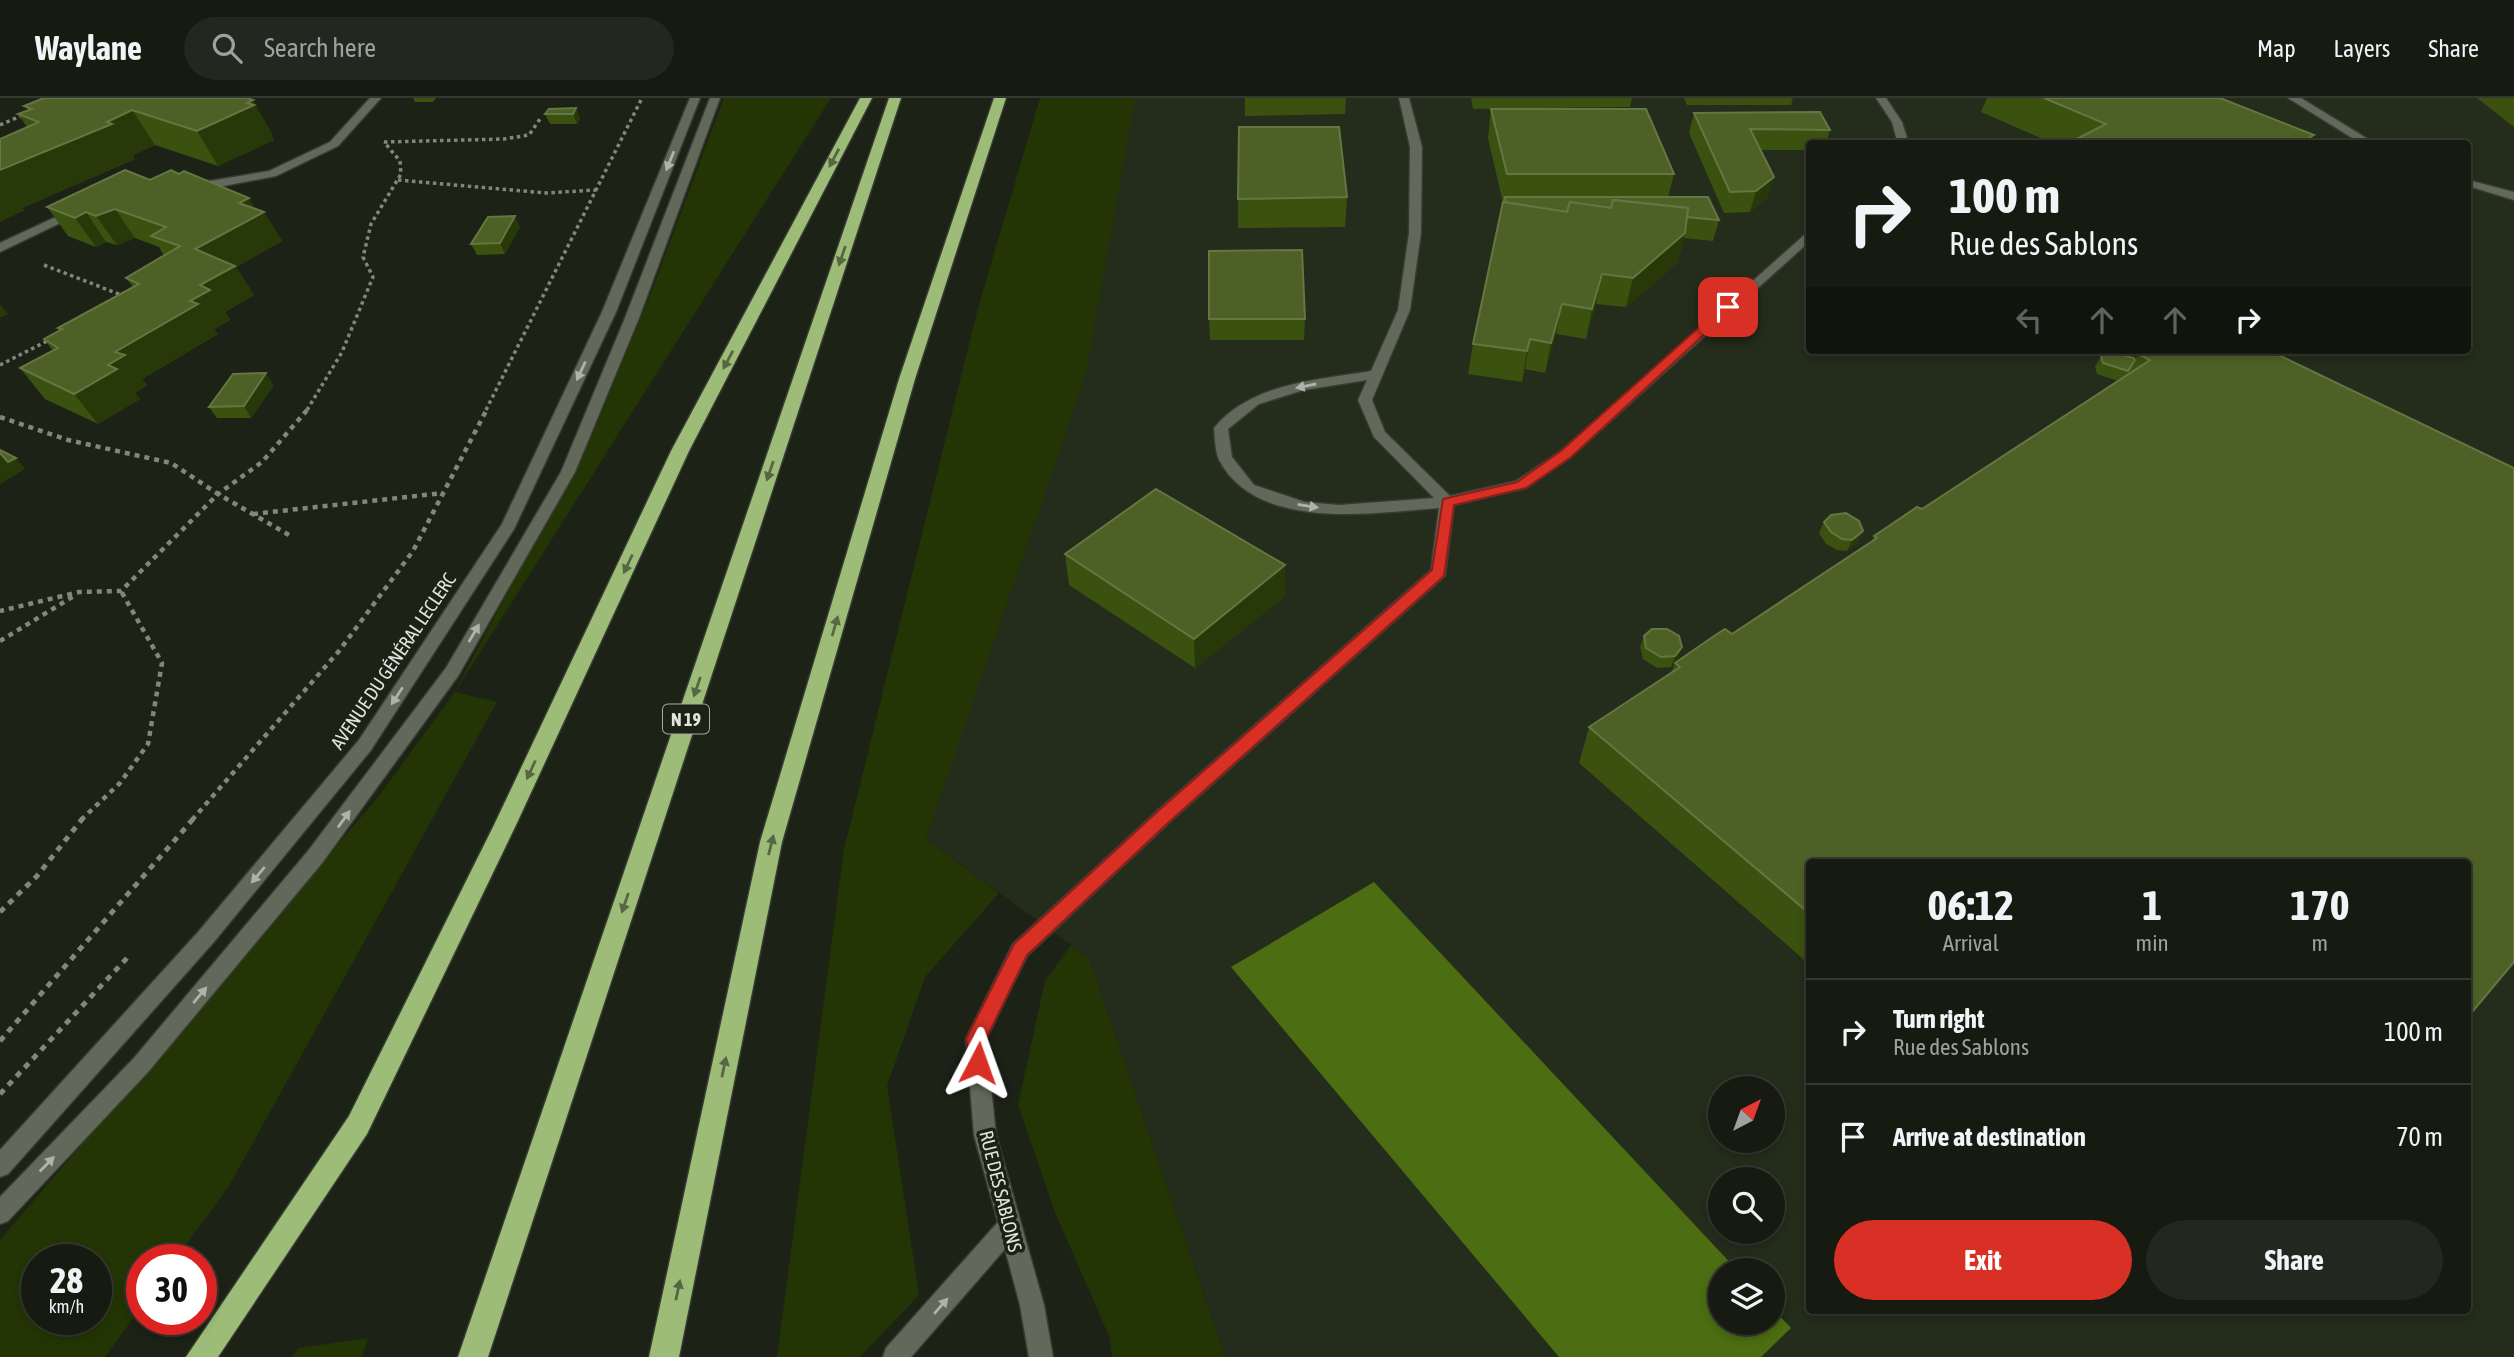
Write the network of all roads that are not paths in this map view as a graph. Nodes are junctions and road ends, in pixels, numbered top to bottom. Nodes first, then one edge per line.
1 (695, 98) edge
2 (715, 98) edge
3 (866, 98) edge
4 (895, 98) edge
5 (1000, 98) edge
6 (1404, 98) edge
7 (1881, 98) edge
8 (2293, 98) edge
9 (375, 99) edge
10 (1903, 140) edge
11 (2364, 140) edge
12 (2471, 184) edge
13 (175, 191) edge
14 (2514, 196) edge
15 (92, 204) edge
16 (1806, 238) edge
17 (1, 248) edge
18 (1373, 375) junction
19 (1447, 502) junction
20 (0, 1166) edge
21 (0, 1213) edge
22 (1008, 1228) junction
23 (201, 1357) edge
24 (473, 1357) edge
25 (664, 1357) edge
26 (895, 1357) edge
27 (1041, 1357) edge

1 -> 20 street, AVENUE DU GÉNÉRAL LECLERC
21 -> 2 street
3 -> 23 highway
4 -> 24 highway, N 19
25 -> 5 highway
6 - 18 street
7 - 10 street
8 - 11 street
9 - 13 street
12 - 14 street
15 - 17 street
16 - 19 street
18 - 19 street
18 -> 19 street
19 - 22 street, RUE DES SABLONS
26 -> 22 street
22 - 27 street, RUE DES SABLONS

